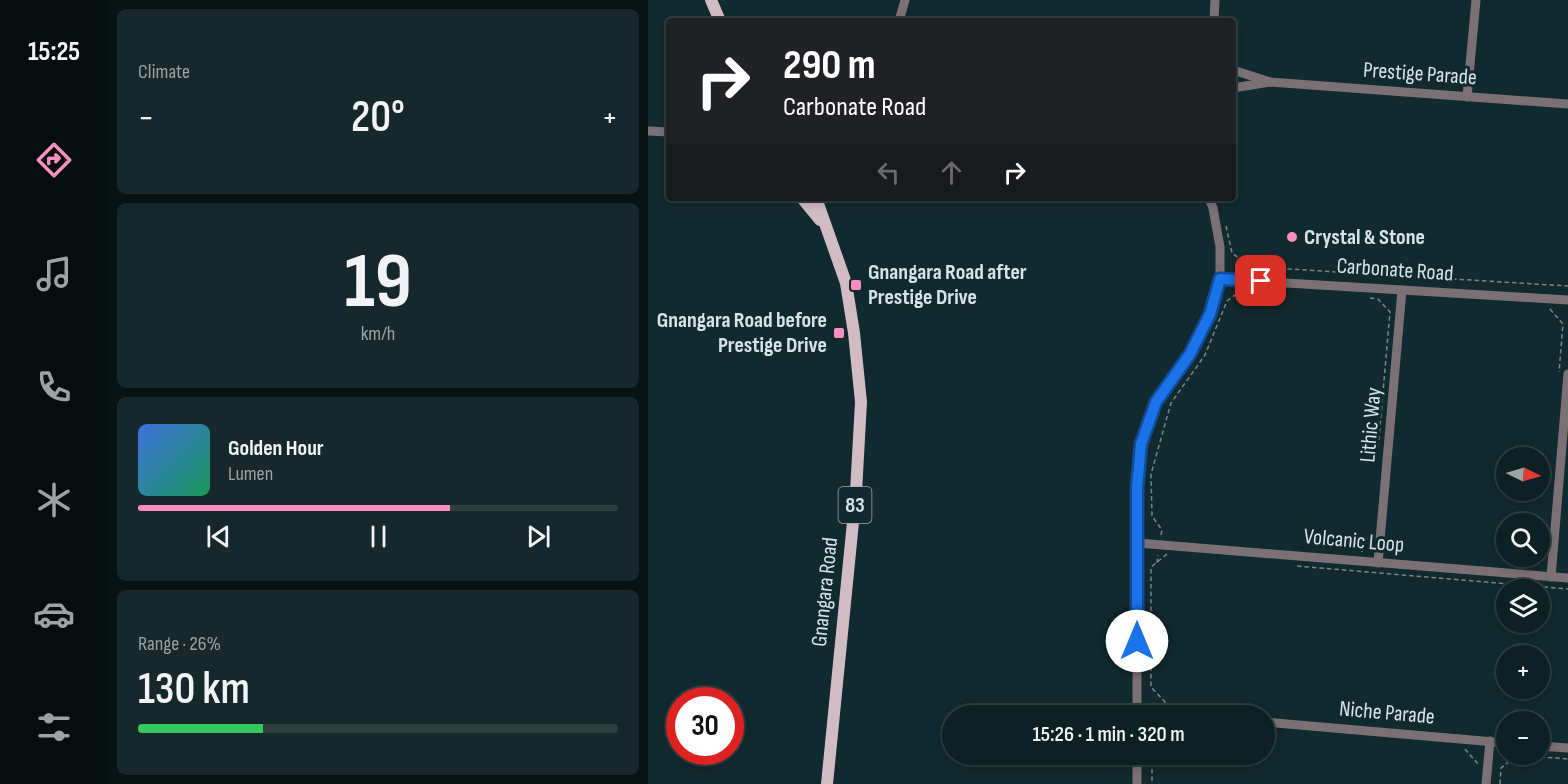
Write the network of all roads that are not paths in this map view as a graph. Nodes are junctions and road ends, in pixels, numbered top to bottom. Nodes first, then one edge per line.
1 (711, 0) edge
2 (905, 0) edge
3 (1215, 0) edge
4 (1476, 0) edge
5 (719, 18) edge
6 (900, 18) edge
7 (905, 18) edge
8 (1214, 18) edge
9 (1236, 71) edge
10 (1270, 82) junction
11 (1236, 88) edge
12 (1467, 97) junction
13 (1568, 104) edge
14 (648, 131) edge
15 (666, 132) edge
16 (804, 201) edge
17 (817, 201) edge
18 (1210, 201) edge
19 (827, 228) junction
20 (1220, 279) junction
21 (1402, 290) junction
22 (1568, 300) edge
23 (1568, 374) edge
24 (1138, 543) junction
25 (1378, 563) junction
26 (1551, 577) junction
27 (1568, 578) edge
28 (1137, 705) edge
29 (1275, 723) edge
30 (1490, 741) junction
31 (1496, 742) edge
32 (1550, 747) edge
33 (1568, 748) edge
34 (1137, 765) edge
35 (827, 784) edge
36 (1137, 784) edge
37 (1486, 784) edge

1 - 5 main road
2 - 6 street
2 - 7 street
3 - 8 street
4 - 12 street
9 - 10 street, Prestige Parade
10 - 11 street, Prestige Parade
10 - 12 street, Prestige Parade
12 - 13 street, Prestige Parade
14 - 15 street
16 - 19 main road, Gnangara Road / 83
17 - 19 main road, Gnangara Road / 83
18 - 20 street
19 - 35 main road, Gnangara Road / 83
20 - 21 street, Carbonate Road
20 - 24 street
21 - 22 street, Carbonate Road
21 - 25 street, Lithic Way
23 - 26 street
24 - 25 street, Volcanic Loop
24 - 28 street
25 - 26 street, Volcanic Loop
26 - 27 street, Volcanic Loop
29 - 30 street, Niche Parade
30 - 31 street, Niche Parade
30 - 37 street
32 - 33 street
34 - 36 street

